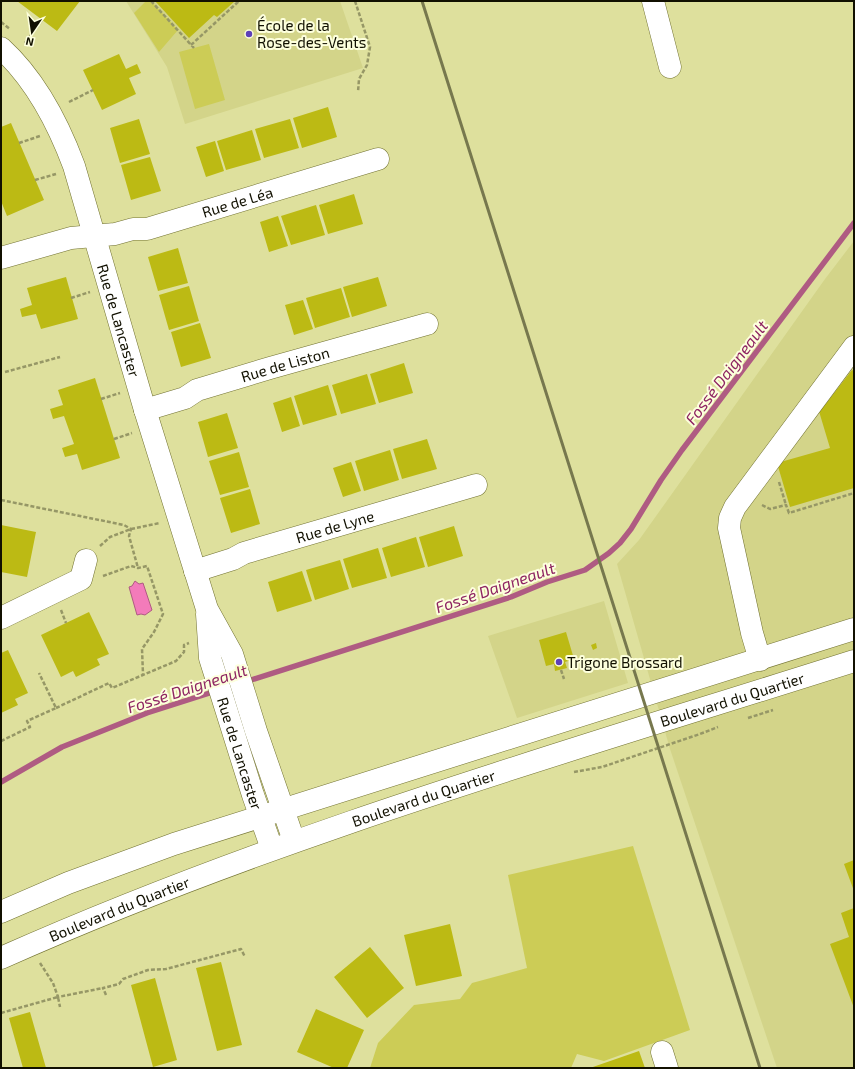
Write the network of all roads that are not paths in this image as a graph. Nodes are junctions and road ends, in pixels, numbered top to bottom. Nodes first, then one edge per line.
1 (653, 1) edge
2 (1, 48) edge
3 (670, 67) dead end
4 (378, 159) dead end
5 (95, 236) junction
6 (1, 258) edge
7 (427, 324) dead end
8 (854, 347) edge
9 (145, 410) junction
10 (476, 485) dead end
11 (86, 560) road end
12 (195, 571) junction
13 (1, 618) edge
14 (854, 629) edge
15 (208, 640) junction
16 (760, 660) junction
17 (854, 661) edge
18 (283, 810) junction
19 (261, 817) junction
20 (294, 842) junction
21 (272, 849) junction
22 (1, 912) edge
23 (1, 958) edge

1 - 3 street
2 - 5 street, Rue de Lancaster
4 - 5 street, Rue de Léa
5 - 6 street, Rue de Léa
5 - 9 street, Rue de Lancaster
7 - 9 street, Rue de Liston
8 - 16 street
9 - 12 street, Rue de Lancaster
10 - 12 street, Rue de Lyne
11 - 13 street
12 - 15 street, Rue de Lancaster
14 - 16 street, Boulevard du Quartier
15 - 18 street, Rue de Lancaster
15 - 19 street, Rue de Lancaster
16 - 18 street, Boulevard du Quartier
17 - 20 street, Boulevard du Quartier
18 - 19 street, Boulevard du Quartier
18 - 20 street, Rue de Lancaster
19 - 21 street, Rue de Lancaster
19 - 22 street, Boulevard du Quartier
20 - 21 street, Boulevard du Quartier
21 - 23 street, Boulevard du Quartier

